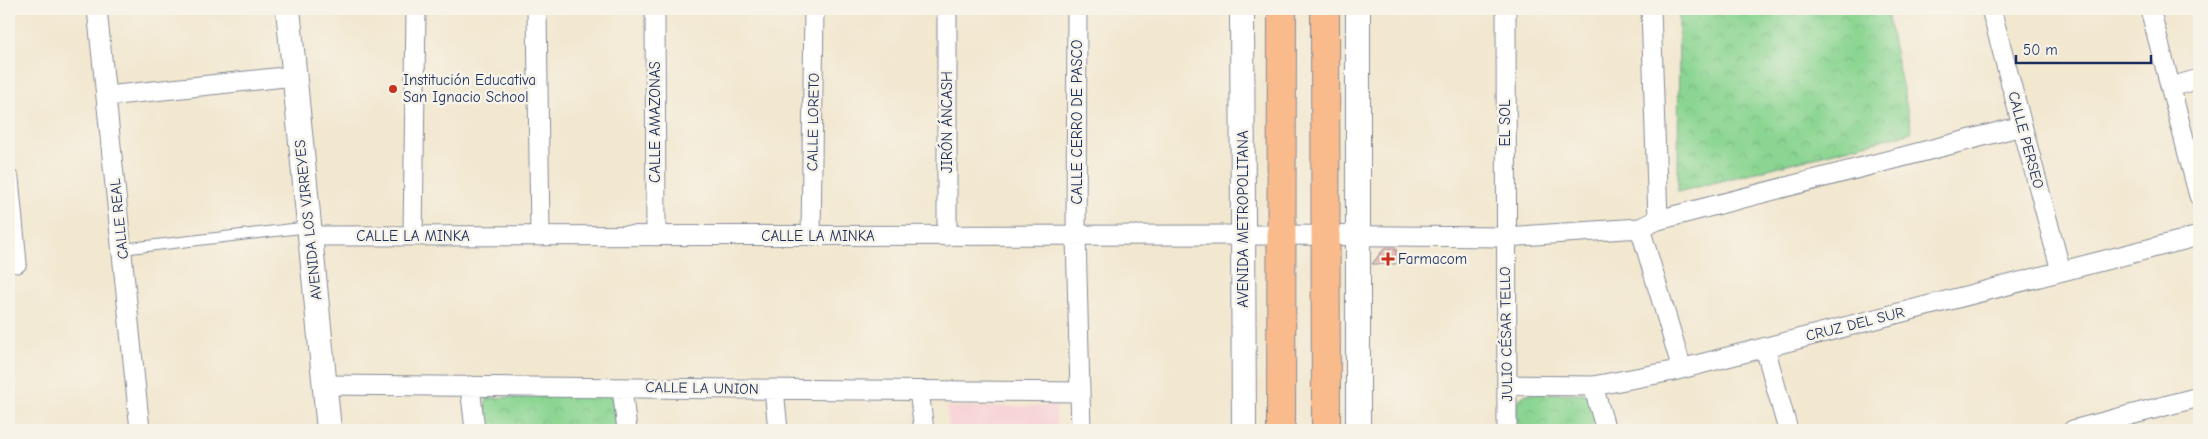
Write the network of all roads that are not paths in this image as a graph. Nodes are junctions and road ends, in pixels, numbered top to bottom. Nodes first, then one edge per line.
1 (97, 9) edge
2 (288, 9) edge
3 (416, 9) edge
4 (537, 9) edge
5 (655, 9) edge
6 (814, 9) edge
7 (946, 9) edge
8 (1077, 9) edge
9 (1242, 9) edge
10 (1282, 9) edge
11 (1325, 9) edge
12 (1358, 9) edge
13 (1506, 9) edge
14 (1651, 9) edge
15 (1991, 9) edge
16 (2150, 9) edge
17 (294, 76) junction
18 (2199, 79) edge
19 (2170, 87) junction
20 (107, 96) junction
21 (2022, 126) junction
22 (9, 179) edge
23 (2199, 196) edge
24 (1658, 220) junction
25 (1640, 228) junction
26 (309, 231) junction
27 (1281, 235) junction
28 (412, 236) junction
29 (540, 236) junction
30 (656, 236) junction
31 (811, 236) junction
32 (947, 236) junction
33 (1076, 236) junction
34 (1244, 236) junction
35 (1326, 236) junction
36 (1359, 236) junction
37 (2199, 236) edge
38 (1505, 237) junction
39 (122, 249) junction
40 (17, 263) dead end
41 (2061, 271) junction
42 (1765, 348) junction
43 (1682, 369) junction
44 (324, 385) junction
45 (1508, 385) junction
46 (470, 386) junction
47 (1593, 386) junction
48 (622, 388) junction
49 (774, 389) junction
50 (919, 391) junction
51 (1080, 392) junction
52 (2199, 397) edge
53 (140, 430) edge
54 (329, 430) edge
55 (475, 430) edge
56 (627, 430) edge
57 (778, 430) edge
58 (924, 430) edge
59 (1081, 430) edge
60 (1244, 430) edge
61 (1281, 430) edge
62 (1326, 430) edge
63 (1358, 430) edge
64 (1507, 430) edge
65 (1606, 430) edge
66 (1788, 430) edge
67 (2073, 430) edge

1 - 20 street, CALLE REAL
2 - 17 street, AVENIDA LOS VIRREYES
3 - 28 street
4 - 29 street
5 - 30 street, CALLE AMAZONAS
6 - 31 street, CALLE LORETO
7 - 32 street, JIRÓN ÁNCASH
8 - 33 street, CALLE CERRO DE PASCO
9 - 34 street, AVENIDA METROPOLITANA
10 - 27 main road
11 - 35 main road
12 - 36 street
13 - 38 street, EL SOL
14 - 24 street
15 - 21 street, CALLE PERSEO
16 - 19 street
17 - 20 street
17 - 26 street, AVENIDA LOS VIRREYES
18 - 19 street
19 - 23 street
20 - 39 street, CALLE REAL
21 - 24 street
21 - 41 street, CALLE PERSEO
22 - 40 street
24 - 25 street
25 - 38 street, CALLE LA MINKA
25 - 43 street
26 - 28 street, CALLE LA MINKA
26 - 39 lane
26 - 44 street, AVENIDA LOS VIRREYES
27 - 34 street, CALLE LA MINKA
27 - 35 street, CALLE LA MINKA
27 - 61 main road
28 - 29 street, CALLE LA MINKA
29 - 30 street, CALLE LA MINKA
30 - 31 street, CALLE LA MINKA
31 - 32 street, CALLE LA MINKA
32 - 33 street, CALLE LA MINKA
33 - 34 street, CALLE LA MINKA
33 - 51 street, CALLE CERRO DE PASCO
34 - 60 street, AVENIDA METROPOLITANA
35 - 36 street, CALLE LA MINKA
35 - 62 main road
36 - 38 street, CALLE LA MINKA
36 - 63 street
37 - 41 street, CRUZ DEL SUR
38 - 45 street, JULIO CÉSAR TELLO
39 - 53 street, CALLE REAL
41 - 42 street, CRUZ DEL SUR
42 - 43 street, CRUZ DEL SUR
42 - 66 street
43 - 47 street, CRUZ DEL SUR
44 - 46 street, CALLE LA UNION
44 - 54 street, AVENIDA LOS VIRREYES
45 - 47 street, CRUZ DEL SUR
45 - 64 street, JULIO CÉSAR TELLO
46 - 48 street, CALLE LA UNION
46 - 55 street
47 - 65 street
48 - 49 street, CALLE LA UNION
48 - 56 street
49 - 50 street, CALLE LA UNION
49 - 57 street
50 - 51 street, CALLE LA UNION
50 - 58 street
51 - 59 street, CALLE CERRO DE PASCO
52 - 67 street

